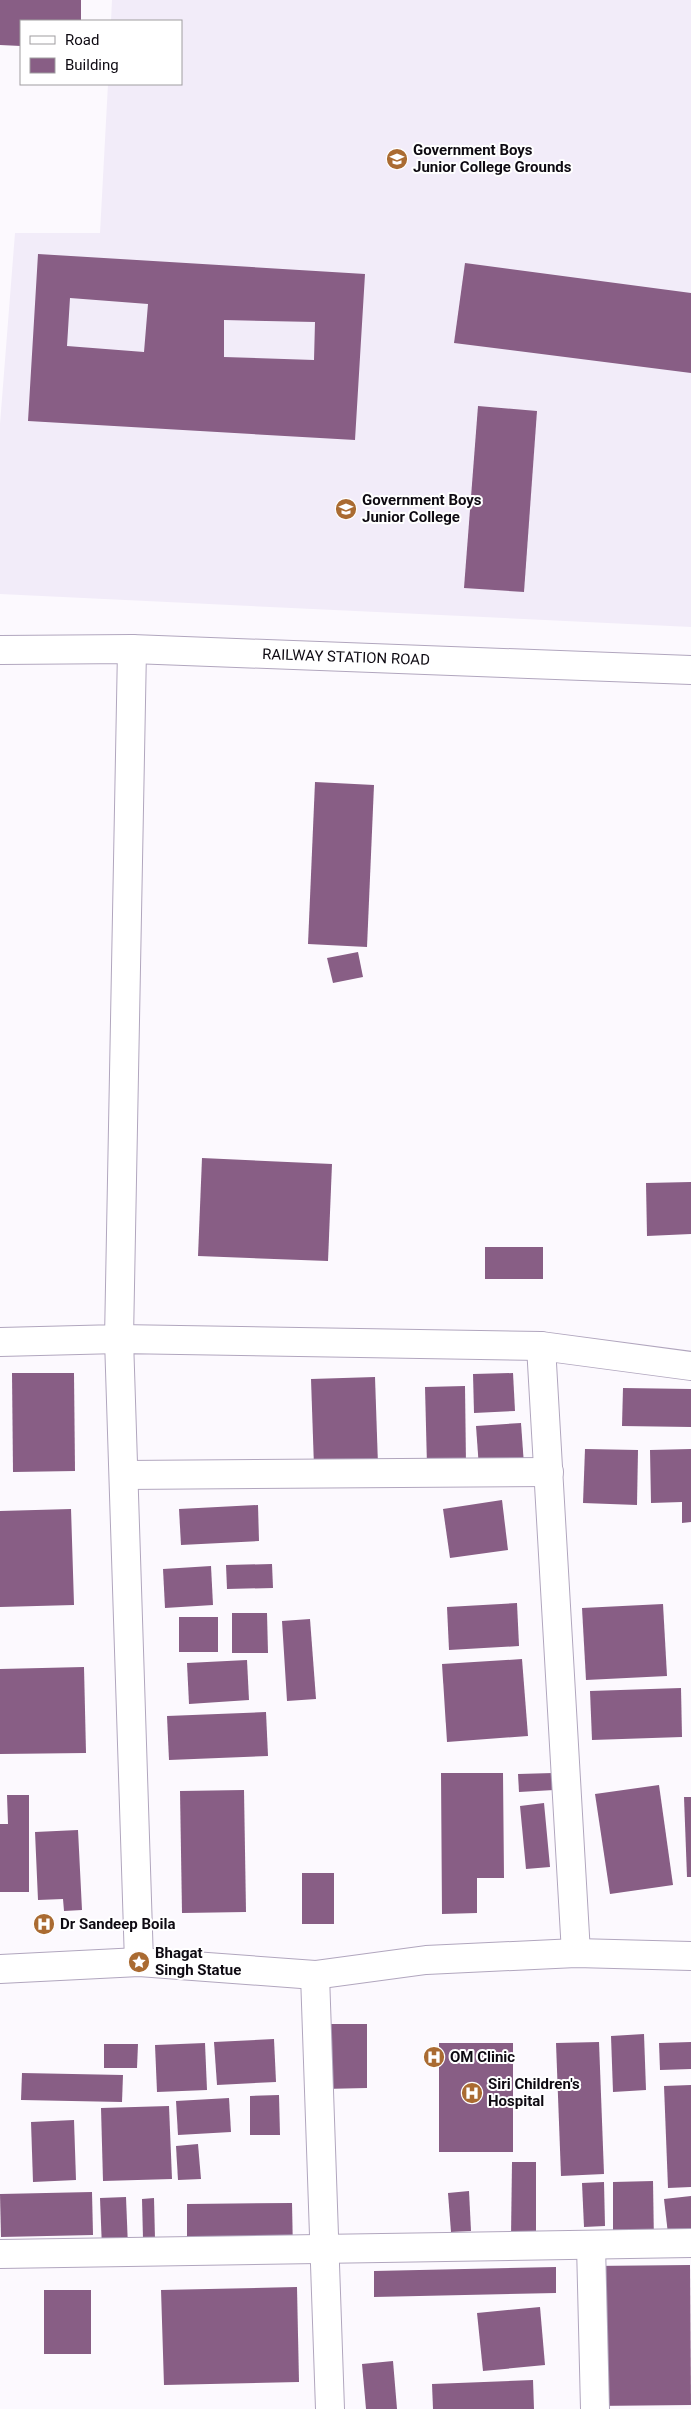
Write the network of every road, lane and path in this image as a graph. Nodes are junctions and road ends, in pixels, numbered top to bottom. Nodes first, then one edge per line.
1 (132, 649) junction
2 (0, 650) edge
3 (691, 670) edge
4 (119, 1338) junction
5 (0, 1342) edge
6 (541, 1346) junction
7 (691, 1366) edge
8 (549, 1472) junction
9 (124, 1475) junction
10 (576, 1953) junction
11 (691, 1956) edge
12 (139, 1962) junction
13 (0, 1969) edge
14 (315, 1975) junction
15 (691, 2243) edge
16 (591, 2245) junction
17 (326, 2250) junction
18 (0, 2254) edge
19 (330, 2409) edge
20 (595, 2409) edge

1 - 2 street, RAILWAY STATION ROAD
1 - 3 street, RAILWAY STATION ROAD
1 - 4 street
4 - 5 street
4 - 6 street
4 - 9 street
6 - 7 street
6 - 8 street
8 - 9 street
8 - 10 street
9 - 12 street
10 - 11 street
10 - 14 street
12 - 13 street
12 - 14 street
14 - 17 street
15 - 16 street
16 - 17 street
16 - 20 street
17 - 18 street
17 - 19 street

